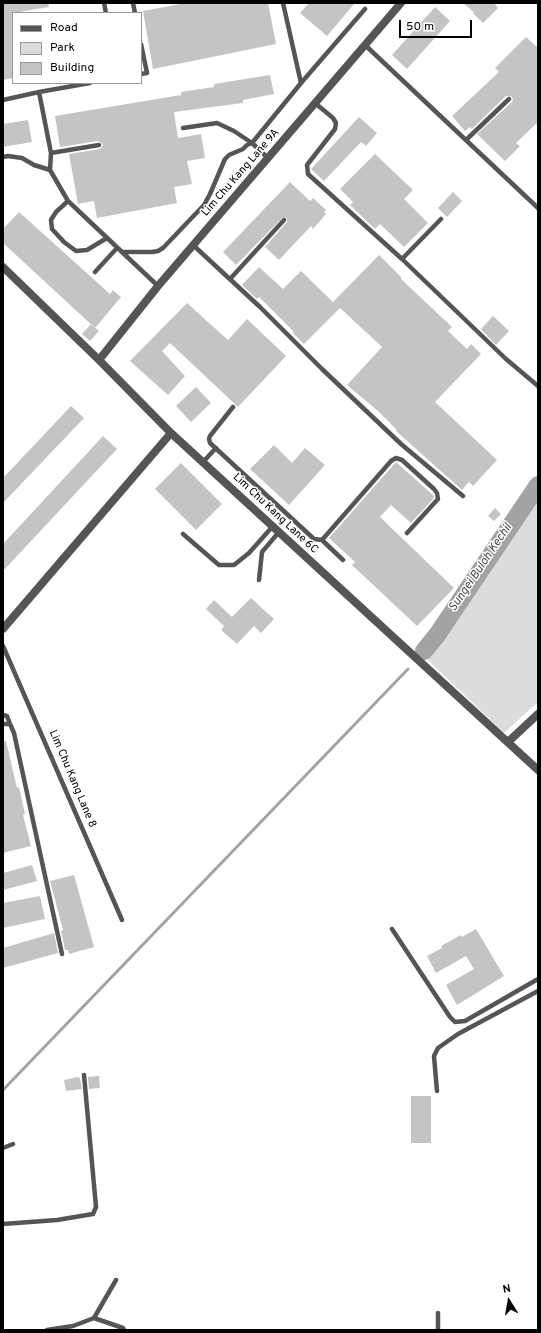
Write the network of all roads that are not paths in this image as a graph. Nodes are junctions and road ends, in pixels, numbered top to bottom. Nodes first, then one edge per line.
1 (283, 3) edge
2 (401, 3) edge
3 (365, 9) dead end
4 (365, 45) junction
5 (142, 49) edge
6 (142, 74) edge
7 (301, 83) junction
8 (84, 84) edge
9 (39, 92) junction
10 (509, 99) dead end
11 (3, 100) edge
12 (315, 103) junction
13 (183, 128) dead end
14 (466, 140) junction
15 (252, 143) junction
16 (100, 144) dead end
17 (51, 153) junction
18 (3, 156) edge
19 (268, 158) junction
20 (50, 170) junction
21 (68, 200) junction
22 (538, 208) edge
23 (441, 219) dead end
24 (284, 220) dead end
25 (107, 238) junction
26 (193, 245) junction
27 (117, 248) junction
28 (122, 252) junction
29 (402, 259) junction
30 (3, 267) edge
31 (95, 272) dead end
32 (230, 279) junction
33 (158, 286) junction
34 (99, 360) junction
35 (538, 386) edge
36 (233, 407) dead end
37 (171, 433) junction
38 (216, 448) junction
39 (203, 462) junction
40 (463, 496) dead end
41 (273, 526) junction
42 (279, 532) junction
43 (407, 532) dead end
44 (183, 534) dead end
45 (322, 540) junction
46 (343, 560) dead end
47 (259, 580) dead end
48 (3, 628) edge
49 (3, 646) edge
50 (538, 714) edge
51 (3, 715) edge
52 (3, 724) edge
53 (10, 724) junction
54 (508, 742) junction
55 (538, 770) edge
56 (122, 920) dead end
57 (392, 929) dead end
58 (62, 954) dead end
59 (538, 979) edge
60 (538, 991) edge
61 (84, 1076) dead end
62 (437, 1092) dead end
63 (13, 1144) dead end
64 (3, 1148) edge
65 (3, 1224) edge
66 (116, 1280) dead end
67 (438, 1313) dead end
68 (94, 1318) junction
69 (73, 1328) edge
70 (47, 1330) edge
71 (124, 1330) edge
72 (438, 1330) edge

1 - 7 lane
2 - 4 street, Lim Chu Kang Lane 9A
3 - 7 lane
4 - 12 street, Lim Chu Kang Lane 9A
4 - 14 lane
5 - 6 lane
7 - 15 lane
8 - 9 lane
9 - 11 lane
9 - 17 lane
10 - 14 lane
12 - 19 street, Lim Chu Kang Lane 9A
12 - 29 lane
13 - 15 lane
14 - 22 lane
15 - 19 lane
15 - 28 lane
16 - 17 lane
17 - 20 lane
18 - 20 lane
19 - 26 street, Lim Chu Kang Lane 9A
20 - 21 lane
21 - 25 lane
21 - 25 lane
23 - 29 lane
24 - 32 lane
25 - 27 lane
26 - 32 lane
26 - 33 street, Lim Chu Kang Lane 9A
27 - 28 lane
27 - 31 lane
28 - 33 lane
29 - 35 lane
30 - 34 street, Lim Chu Kang Lane 6C
32 - 40 lane
33 - 34 street, Lim Chu Kang Lane 9A
34 - 37 street, Lim Chu Kang Lane 6C
36 - 38 lane
37 - 39 street, Lim Chu Kang Lane 6C
37 - 48 street
38 - 39 lane
38 - 45 lane
39 - 41 street, Lim Chu Kang Lane 6C
41 - 42 street, Lim Chu Kang Lane 6C
41 - 44 lane
42 - 47 lane
42 - 54 street, Lim Chu Kang Lane 6C
43 - 45 lane
45 - 46 lane
49 - 56 lane, Lim Chu Kang Lane 8
50 - 54 street
51 - 53 lane
52 - 53 lane
53 - 58 lane
54 - 55 street, Lim Chu Kang Lane 6C
57 - 59 lane
60 - 62 lane
61 - 65 lane
63 - 64 lane
66 - 68 lane
67 - 72 lane
68 - 69 lane
68 - 71 lane
69 - 70 lane

